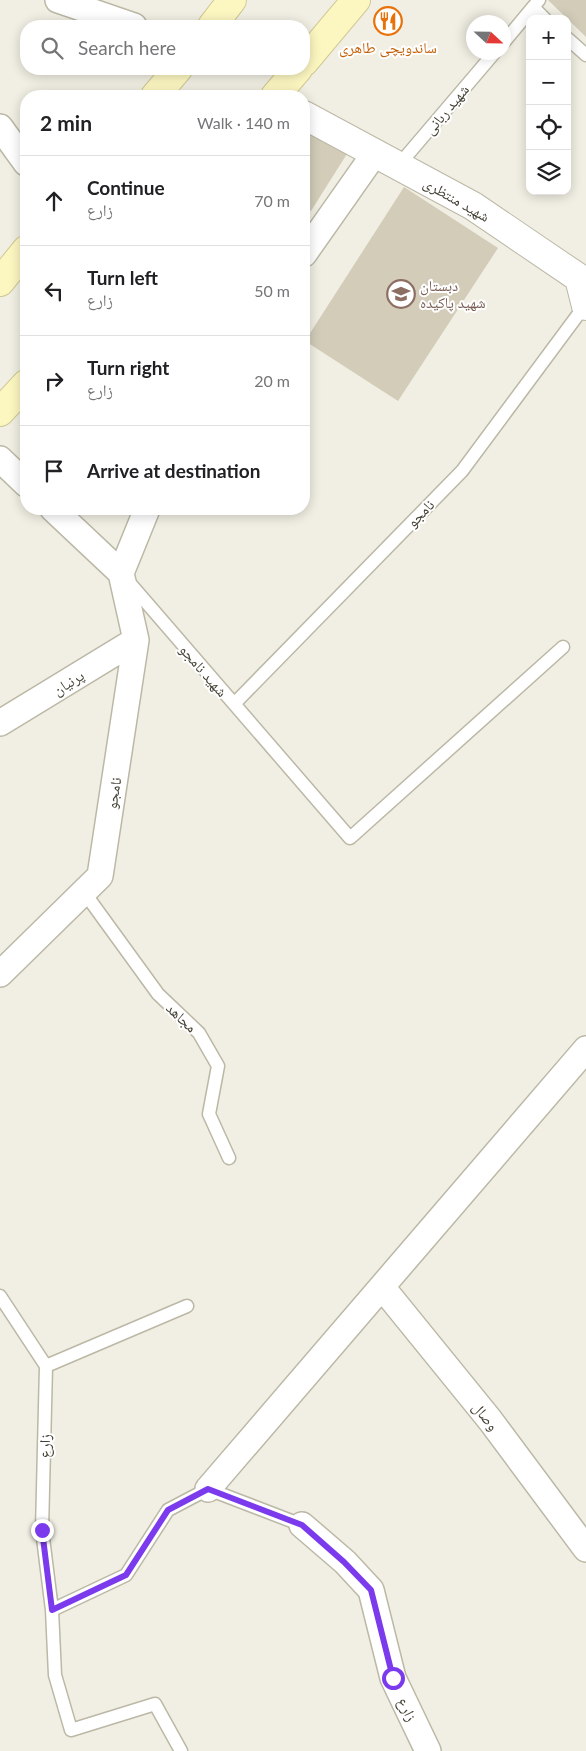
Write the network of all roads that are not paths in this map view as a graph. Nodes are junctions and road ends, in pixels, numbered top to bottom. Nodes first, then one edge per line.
1 (58, 0) edge
2 (232, 0) edge
3 (356, 0) edge
4 (536, 4) edge
5 (543, 15) edge
6 (116, 20) edge
7 (217, 20) edge
8 (511, 34) edge
9 (571, 42) edge
10 (310, 55) edge
11 (586, 56) edge
12 (488, 60) edge
13 (173, 75) edge
14 (293, 75) edge
15 (160, 90) edge
16 (280, 90) edge
17 (310, 118) edge
18 (0, 127) edge
19 (374, 153) junction
20 (20, 154) edge
21 (398, 166) junction
22 (310, 245) edge
23 (20, 256) edge
24 (2, 275) edge
25 (586, 305) edge
26 (20, 390) edge
27 (0, 412) edge
28 (0, 459) edge
29 (20, 478) edge
30 (59, 515) edge
31 (145, 515) edge
32 (121, 573) junction
33 (136, 640) junction
34 (564, 647) dead end
35 (234, 704) junction
36 (0, 723) edge
37 (84, 892) junction
38 (0, 974) edge
39 (586, 1049) edge
40 (229, 1158) dead end
41 (382, 1286) junction
42 (0, 1296) edge
43 (187, 1306) dead end
44 (46, 1366) junction
45 (208, 1489) junction
46 (302, 1525) joint
47 (586, 1549) edge
48 (52, 1610) junction
49 (181, 1751) edge
50 (428, 1751) edge

1 - 6 street
2 - 7 main road
3 - 10 main road
4 - 5 lane
4 - 8 lane
9 - 11 lane
12 - 21 lane, شهید ربانی
13 - 15 main road
14 - 16 main road
17 - 19 street, شهید منتظری
18 - 20 street
19 - 21 street, شهید منتظری
19 - 22 street
21 - 25 street, شهید منتظری
23 - 24 main road
25 - 35 lane, نامجو
26 - 27 main road
28 - 29 street
30 - 32 street, شهید نامجو
31 - 32 street
32 - 33 street, نامجو
32 - 35 lane, شهید نامجو
33 - 36 street, پرنیان
33 - 37 street, نامجو
34 - 35 lane, شهید نامجو
37 - 38 street, نامجو
37 - 40 lane, مجاهد
39 - 41 street
41 - 45 street
41 - 47 street, وصال
42 - 44 lane
43 - 44 lane
44 - 48 lane, زارع
45 - 46 lane, زارع
45 - 48 lane
46 - 50 street, زارع
48 - 49 lane, زارع

